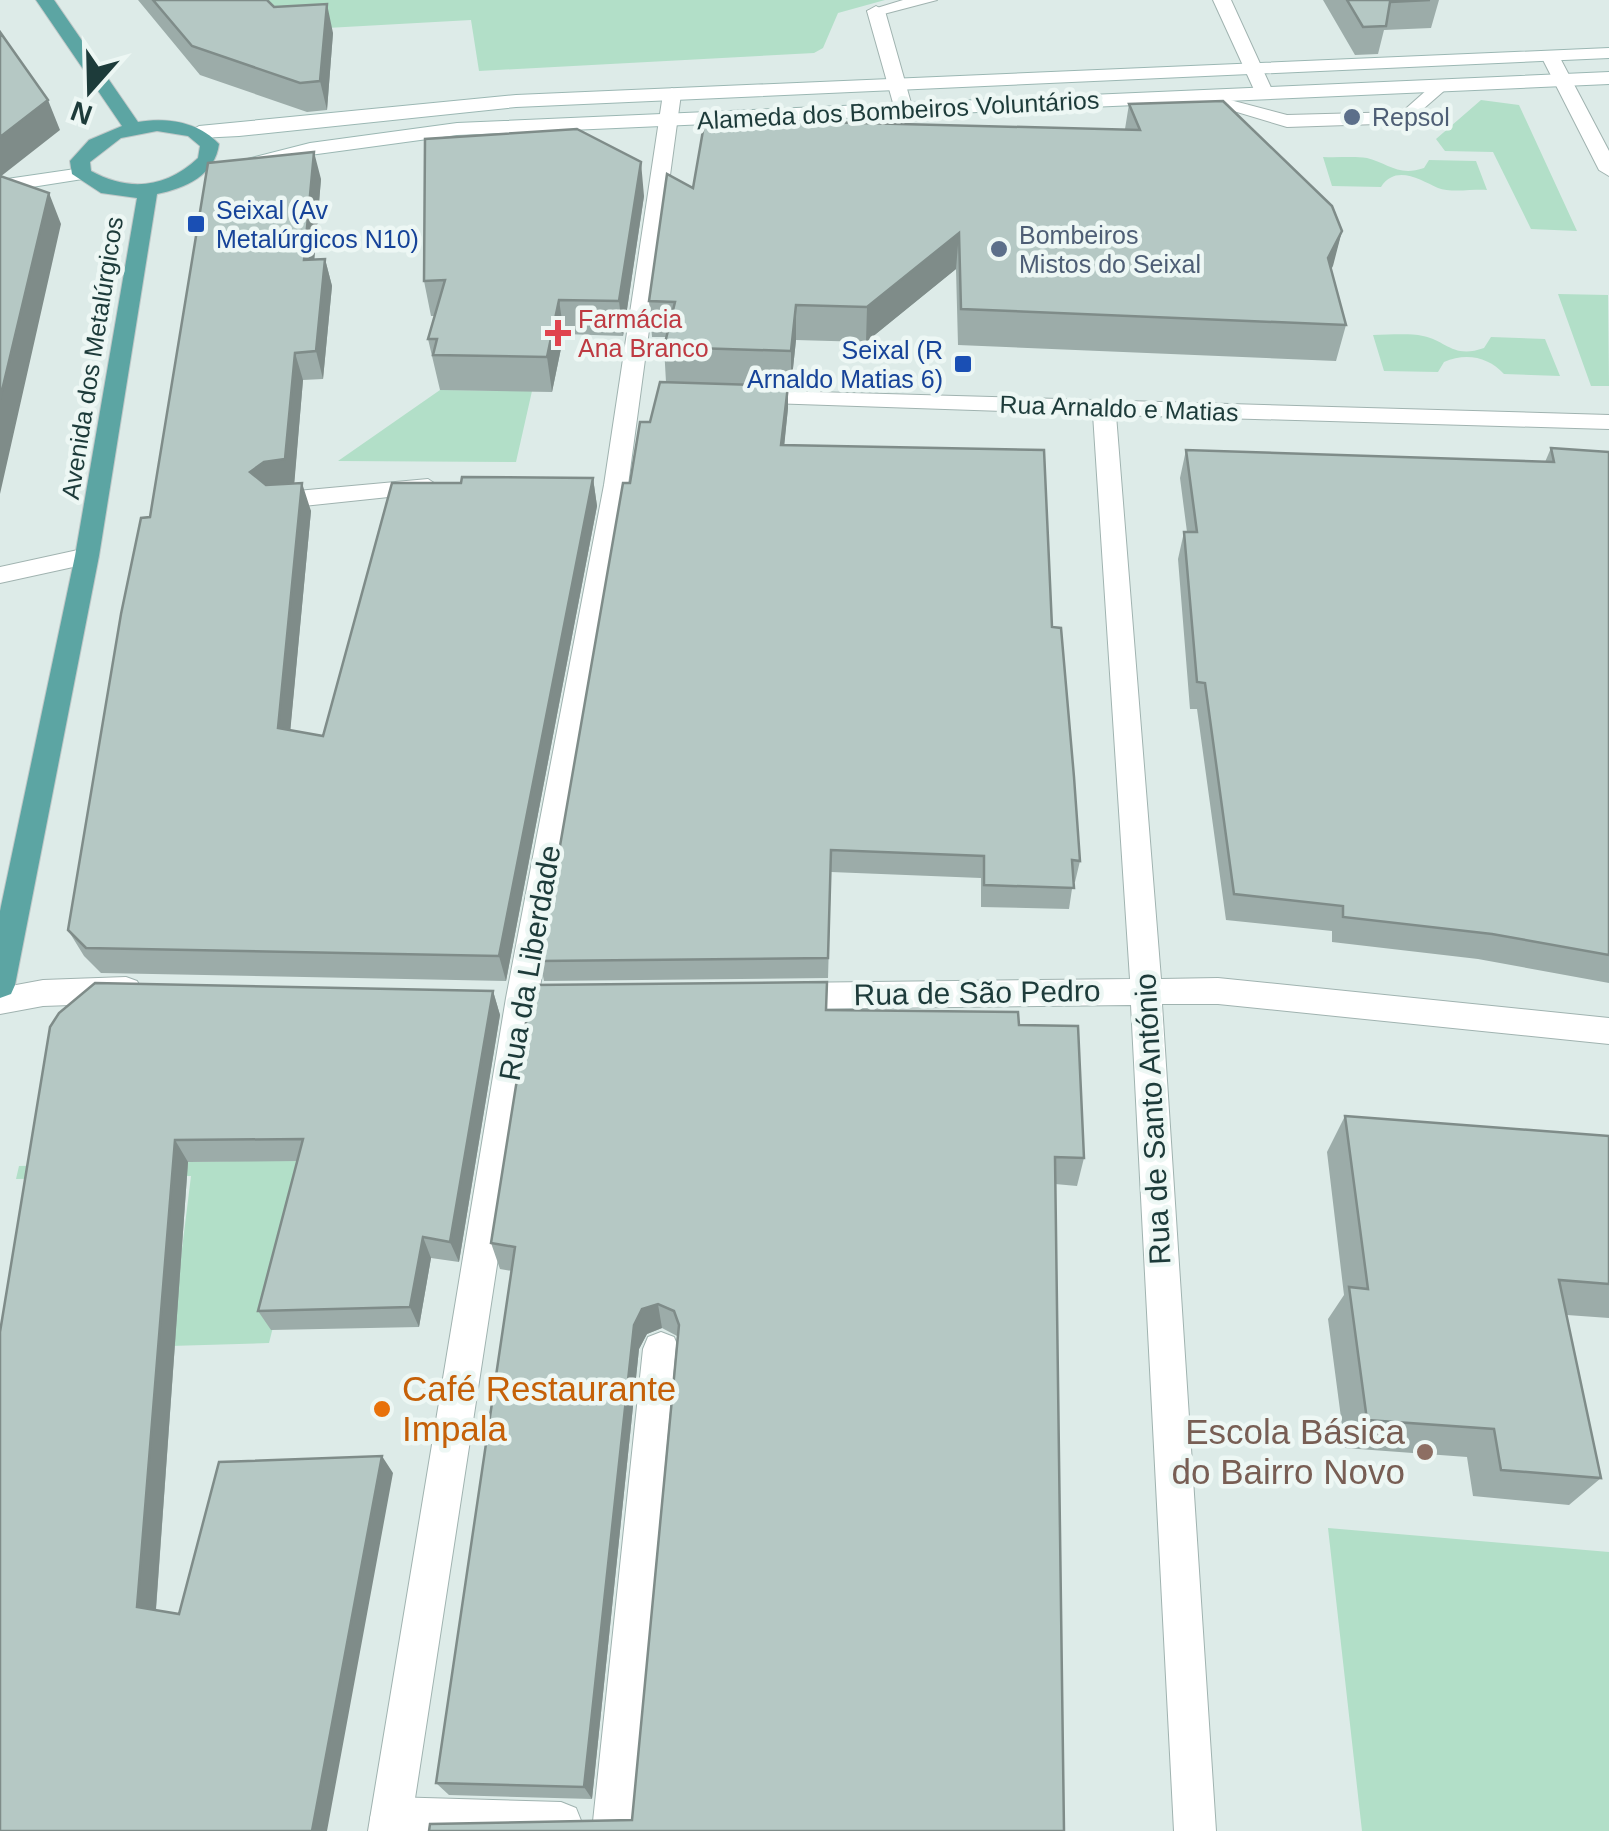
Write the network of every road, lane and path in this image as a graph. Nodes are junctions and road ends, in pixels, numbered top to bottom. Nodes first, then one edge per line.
1 (45, 0) edge
2 (928, 0) edge
3 (1222, 0) edge
4 (1609, 53) edge
5 (1550, 56) junction
6 (1254, 69) junction
7 (1609, 78) edge
8 (1563, 80) junction
9 (896, 84) junction
10 (1438, 86) junction
11 (672, 94) junction
12 (1265, 94) junction
13 (1196, 96) junction
14 (904, 110) junction
15 (668, 120) junction
16 (133, 128) junction
17 (199, 132) junction
18 (1609, 170) edge
19 (82, 174) junction
20 (192, 176) junction
21 (0, 186) edge
22 (148, 190) junction
23 (715, 396) edge
24 (1104, 408) junction
25 (1609, 422) edge
26 (448, 487) edge
27 (275, 502) edge
28 (89, 545) junction
29 (0, 575) edge
30 (0, 985) edge
31 (153, 991) edge
32 (1148, 991) junction
33 (756, 996) edge
34 (484, 998) edge
35 (522, 998) junction
36 (561, 998) edge
37 (0, 1001) edge
38 (1609, 1032) edge
39 (661, 1350) dead end
40 (390, 1824) edge
41 (614, 1828) edge
42 (1196, 1831) edge

1 - 16 main road
2 - 9 street
3 - 6 street
4 - 5 street, Alameda dos Bombeiros Voluntários
5 - 6 street, Alameda dos Bombeiros Voluntários
5 - 8 street
6 - 9 street, Alameda dos Bombeiros Voluntários
6 - 12 street
7 - 8 street, Alameda dos Bombeiros Voluntários
8 - 10 street, Alameda dos Bombeiros Voluntários
8 - 18 street
9 - 11 street, Alameda dos Bombeiros Voluntários
9 - 14 street
10 - 12 street, Alameda dos Bombeiros Voluntários
10 - 13 street
11 - 15 street, Rua da Liberdade
11 - 17 street, Alameda dos Bombeiros Voluntários
12 - 13 street, Alameda dos Bombeiros Voluntários
13 - 14 street, Alameda dos Bombeiros Voluntários
14 - 15 street, Alameda dos Bombeiros Voluntários
15 - 20 street, Alameda dos Bombeiros Voluntários
15 - 35 street, Rua da Liberdade
16 - 17 main road
16 - 19 main road
17 - 20 main road
19 - 21 street
19 - 22 main road
20 - 22 main road
22 - 28 main road, Avenida dos Metalúrgicos
23 - 24 street, Rua Arnaldo e Matias
24 - 25 street, Rua Arnaldo e Matias
24 - 32 street, Rua de Santo António
26 - 27 street
28 - 29 street
28 - 30 main road, Avenida dos Metalúrgicos
31 - 37 street
32 - 33 street, Rua de São Pedro
32 - 38 street, Rua de São Pedro
32 - 42 street, Rua de Santo António
34 - 35 street
35 - 36 street
35 - 40 street, Rua da Liberdade
39 - 41 street
40 - 41 street

